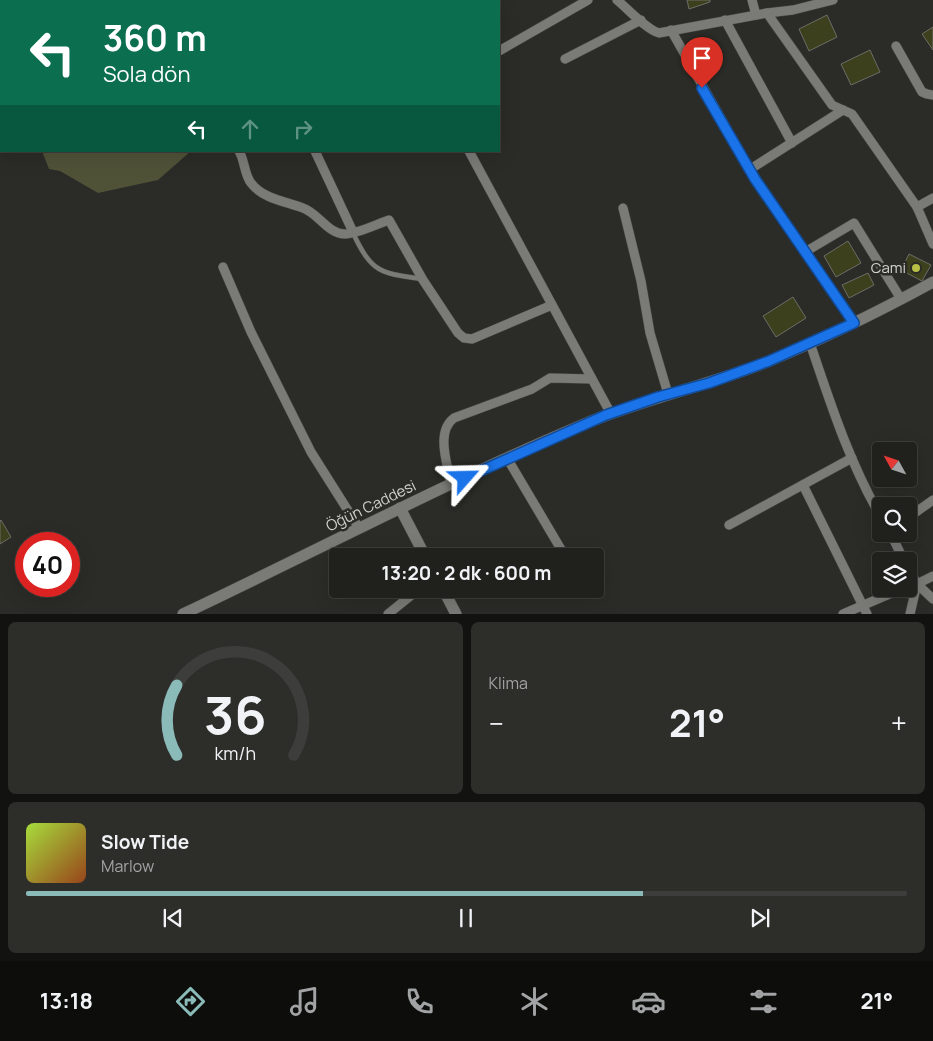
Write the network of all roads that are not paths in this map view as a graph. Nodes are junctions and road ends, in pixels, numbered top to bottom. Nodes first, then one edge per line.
1 (588, 0) edge
2 (617, 0) edge
3 (752, 0) edge
4 (833, 0) edge
5 (767, 13) junction
6 (756, 15) junction
7 (641, 20) junction
8 (725, 20) junction
9 (670, 30) junction
10 (896, 46) dead end
11 (500, 50) edge
12 (566, 59) dead end
13 (933, 94) edge
14 (843, 110) junction
15 (792, 143) junction
16 (240, 152) edge
17 (315, 152) edge
18 (470, 152) edge
19 (749, 170) junction
20 (933, 198) edge
21 (917, 207) junction
22 (623, 208) dead end
23 (353, 232) junction
24 (933, 244) edge
25 (805, 252) junction
26 (224, 267) dead end
27 (423, 280) junction
28 (933, 283) edge
29 (901, 299) junction
30 (552, 305) junction
31 (854, 323) junction
32 (810, 343) junction
33 (592, 379) junction
34 (668, 394) junction
35 (611, 414) junction
36 (507, 458) junction
37 (852, 458) junction
38 (451, 484) junction
39 (803, 485) junction
40 (872, 499) edge
41 (933, 500) edge
42 (400, 508) junction
43 (917, 511) edge
44 (729, 525) dead end
45 (359, 528) junction
46 (421, 548) edge
47 (560, 548) edge
48 (933, 576) edge
49 (917, 583) edge
50 (917, 586) edge
51 (887, 597) edge
52 (912, 597) edge
53 (408, 598) edge
54 (447, 598) edge
55 (933, 599) edge
56 (865, 609) edge
57 (183, 614) edge
58 (388, 614) edge
59 (456, 614) edge
60 (843, 614) edge
61 (910, 614) edge

1 - 11 street
2 - 7 street
3 - 6 street
4 - 5 street
5 - 6 street
5 - 14 street
6 - 8 street
7 - 9 street
7 - 12 street
8 - 9 street
8 - 15 street
9 - 19 street
10 - 13 street
14 - 15 street
14 - 21 street
15 - 19 street
16 - 23 street
17 - 23 street
18 - 30 street
19 - 25 street
20 - 21 street
21 - 24 street
22 - 34 street
23 - 27 lane
23 - 27 street
25 - 29 street
25 - 31 street
26 - 45 street
27 - 30 street
28 - 29 street, Öğün Caddesi
29 - 31 street, Öğün Caddesi
30 - 33 street
31 - 32 street, Öğün Caddesi
32 - 34 street, Öğün Caddesi
32 - 37 street
33 - 35 street
33 - 38 street
34 - 35 street, Öğün Caddesi
35 - 36 street, Öğün Caddesi
36 - 38 street, Öğün Caddesi
36 - 47 street
37 - 39 street
37 - 40 street
38 - 42 street, Öğün Caddesi
39 - 44 street
39 - 56 street
41 - 43 street
42 - 45 street, Öğün Caddesi
42 - 46 street
45 - 57 street, Öğün Caddesi
48 - 49 street
50 - 55 street
51 - 56 street
52 - 61 street
53 - 58 street
54 - 59 street
56 - 60 street

